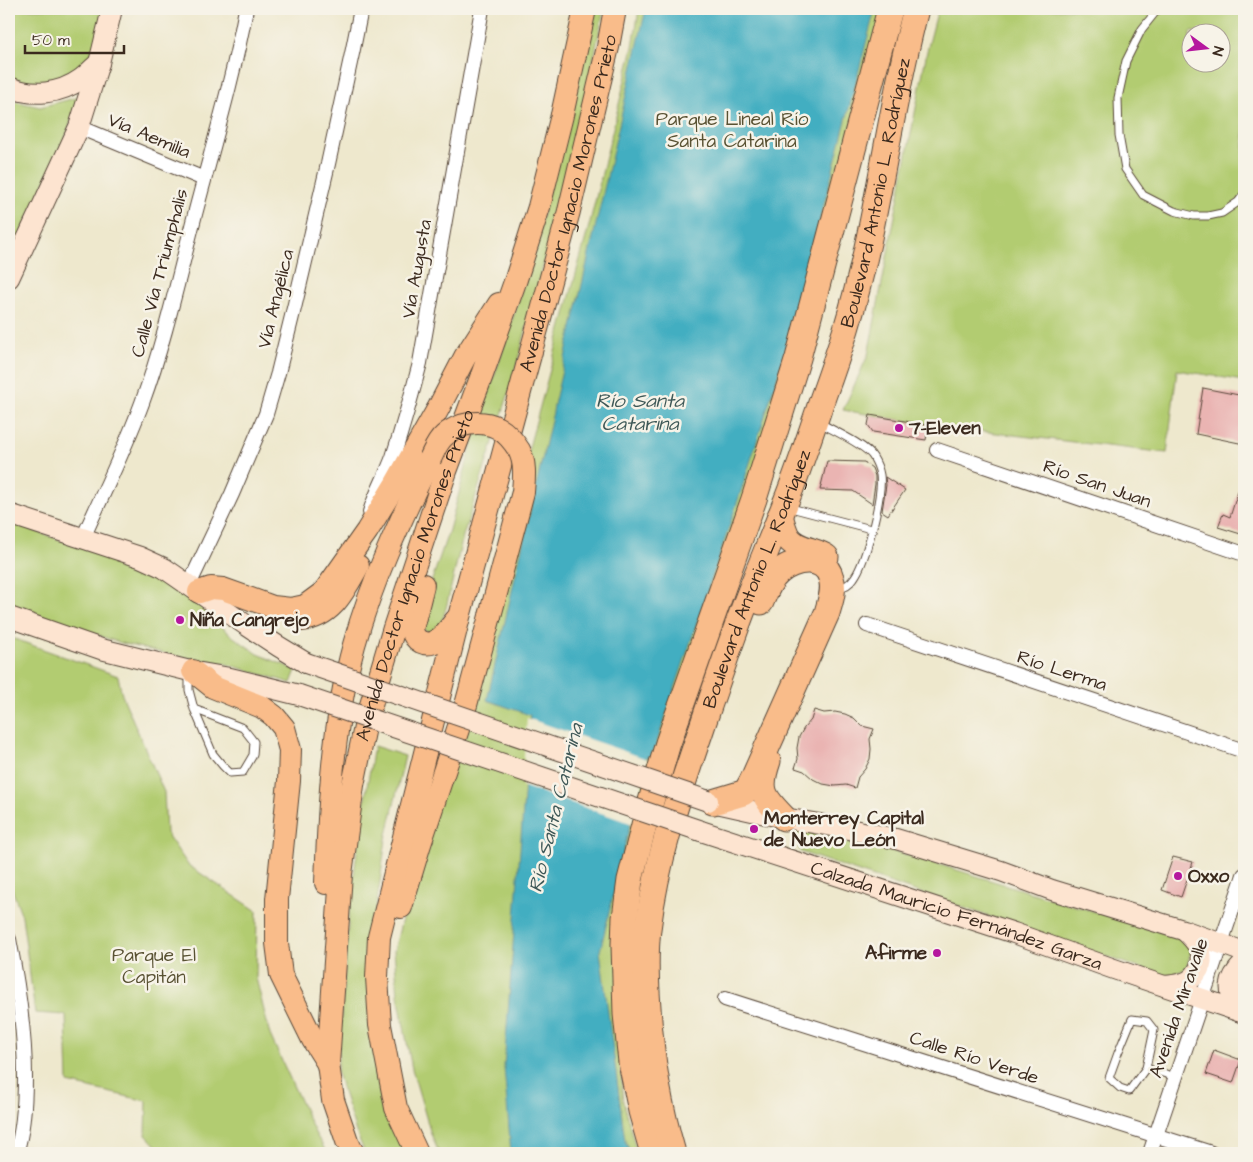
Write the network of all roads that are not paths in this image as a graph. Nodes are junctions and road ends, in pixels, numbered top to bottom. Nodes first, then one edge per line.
1 (112, 9) edge
2 (246, 9) edge
3 (361, 9) edge
4 (482, 9) edge
5 (584, 9) edge
6 (615, 9) edge
7 (890, 9) edge
8 (916, 9) edge
9 (1158, 9) edge
10 (99, 63) junction
11 (9, 87) edge
12 (79, 127) junction
13 (204, 180) junction
14 (1244, 194) edge
15 (9, 278) edge
16 (516, 279) junction
17 (815, 420) junction
18 (937, 450) dead end
19 (438, 465) junction
20 (782, 511) junction
21 (9, 514) edge
22 (872, 529) junction
23 (367, 531) junction
24 (83, 538) junction
25 (1244, 554) edge
26 (194, 588) junction
27 (838, 588) junction
28 (239, 595) junction
29 (9, 617) edge
30 (459, 617) junction
31 (867, 626) dead end
32 (191, 671) junction
33 (716, 686) junction
34 (194, 709) junction
35 (1244, 751) edge
36 (710, 801) junction
37 (784, 818) junction
38 (1244, 875) edge
39 (1185, 931) junction
40 (9, 939) edge
41 (1221, 944) junction
42 (336, 946) junction
43 (1244, 952) edge
44 (1244, 963) edge
45 (376, 977) junction
46 (1165, 986) junction
47 (1202, 998) junction
48 (724, 999) dead end
49 (1242, 1012) edge
50 (328, 1064) junction
51 (1146, 1068) junction
52 (1176, 1077) junction
53 (1156, 1135) junction
54 (16, 1153) edge
55 (353, 1153) edge
56 (417, 1153) edge
57 (653, 1153) edge
58 (673, 1153) edge
59 (1150, 1153) edge
60 (1211, 1153) edge

1 - 10 main road
2 - 13 street, Calle Vía Triumphalis
3 - 26 street, Vía Angélica
4 - 23 street, Vía Augusta
5 - 16 main road, Avenida Doctor Ignacio Morones Prieto
6 - 30 main road, Avenida Doctor Ignacio Morones Prieto
7 - 57 highway, Boulevard Antonio L. Rodríguez
8 - 17 highway, Boulevard Antonio L. Rodríguez
9 - 14 lane
10 - 11 main road
10 - 12 main road
12 - 13 street, Vía Aemilia
12 - 15 main road
13 - 24 street, Calle Vía Triumphalis
16 - 19 main road, Avenida Doctor Ignacio Morones Prieto
16 - 23 main road
17 - 20 highway, Boulevard Antonio L. Rodríguez
17 - 22 lane
18 - 25 street, Río San Juan
19 - 28 main road
19 - 30 main road
19 - 42 main road, Avenida Doctor Ignacio Morones Prieto
19 - 42 main road
19 - 45 main road, bridge
20 - 22 lane
20 - 27 highway
20 - 33 highway, Boulevard Antonio L. Rodríguez
21 - 24 main road
22 - 27 lane
23 - 28 main road
24 - 26 main road
26 - 28 main road
26 - 36 main road, bridge
27 - 33 highway
27 - 36 highway
27 - 37 highway
29 - 32 main road, Calzada Mauricio Fernández Garza
30 - 45 main road, Avenida Doctor Ignacio Morones Prieto
31 - 35 street, Río Lerma
32 - 34 lane
32 - 46 main road, Calzada Mauricio Fernández Garza, bridge
32 - 50 main road
33 - 58 highway, Boulevard Antonio L. Rodríguez
34 - 34 lane
36 - 37 main road
37 - 39 main road
38 - 41 street, Avenida Miravalle
39 - 41 main road
39 - 46 main road
40 - 54 street
41 - 43 main road
41 - 47 street, Avenida Miravalle
42 - 50 main road, Avenida Doctor Ignacio Morones Prieto
44 - 49 main road
45 - 56 main road, Avenida Doctor Ignacio Morones Prieto
46 - 47 main road, Calzada Mauricio Fernández Garza
47 - 49 main road, Calzada Mauricio Fernández Garza
47 - 52 street, Avenida Miravalle
48 - 53 street, Calle Río Verde
50 - 55 main road, Avenida Doctor Ignacio Morones Prieto
51 - 51 lane
51 - 52 lane
52 - 53 street, Avenida Miravalle
53 - 59 street, Avenida Miravalle
53 - 60 street, Calle Río Verde

